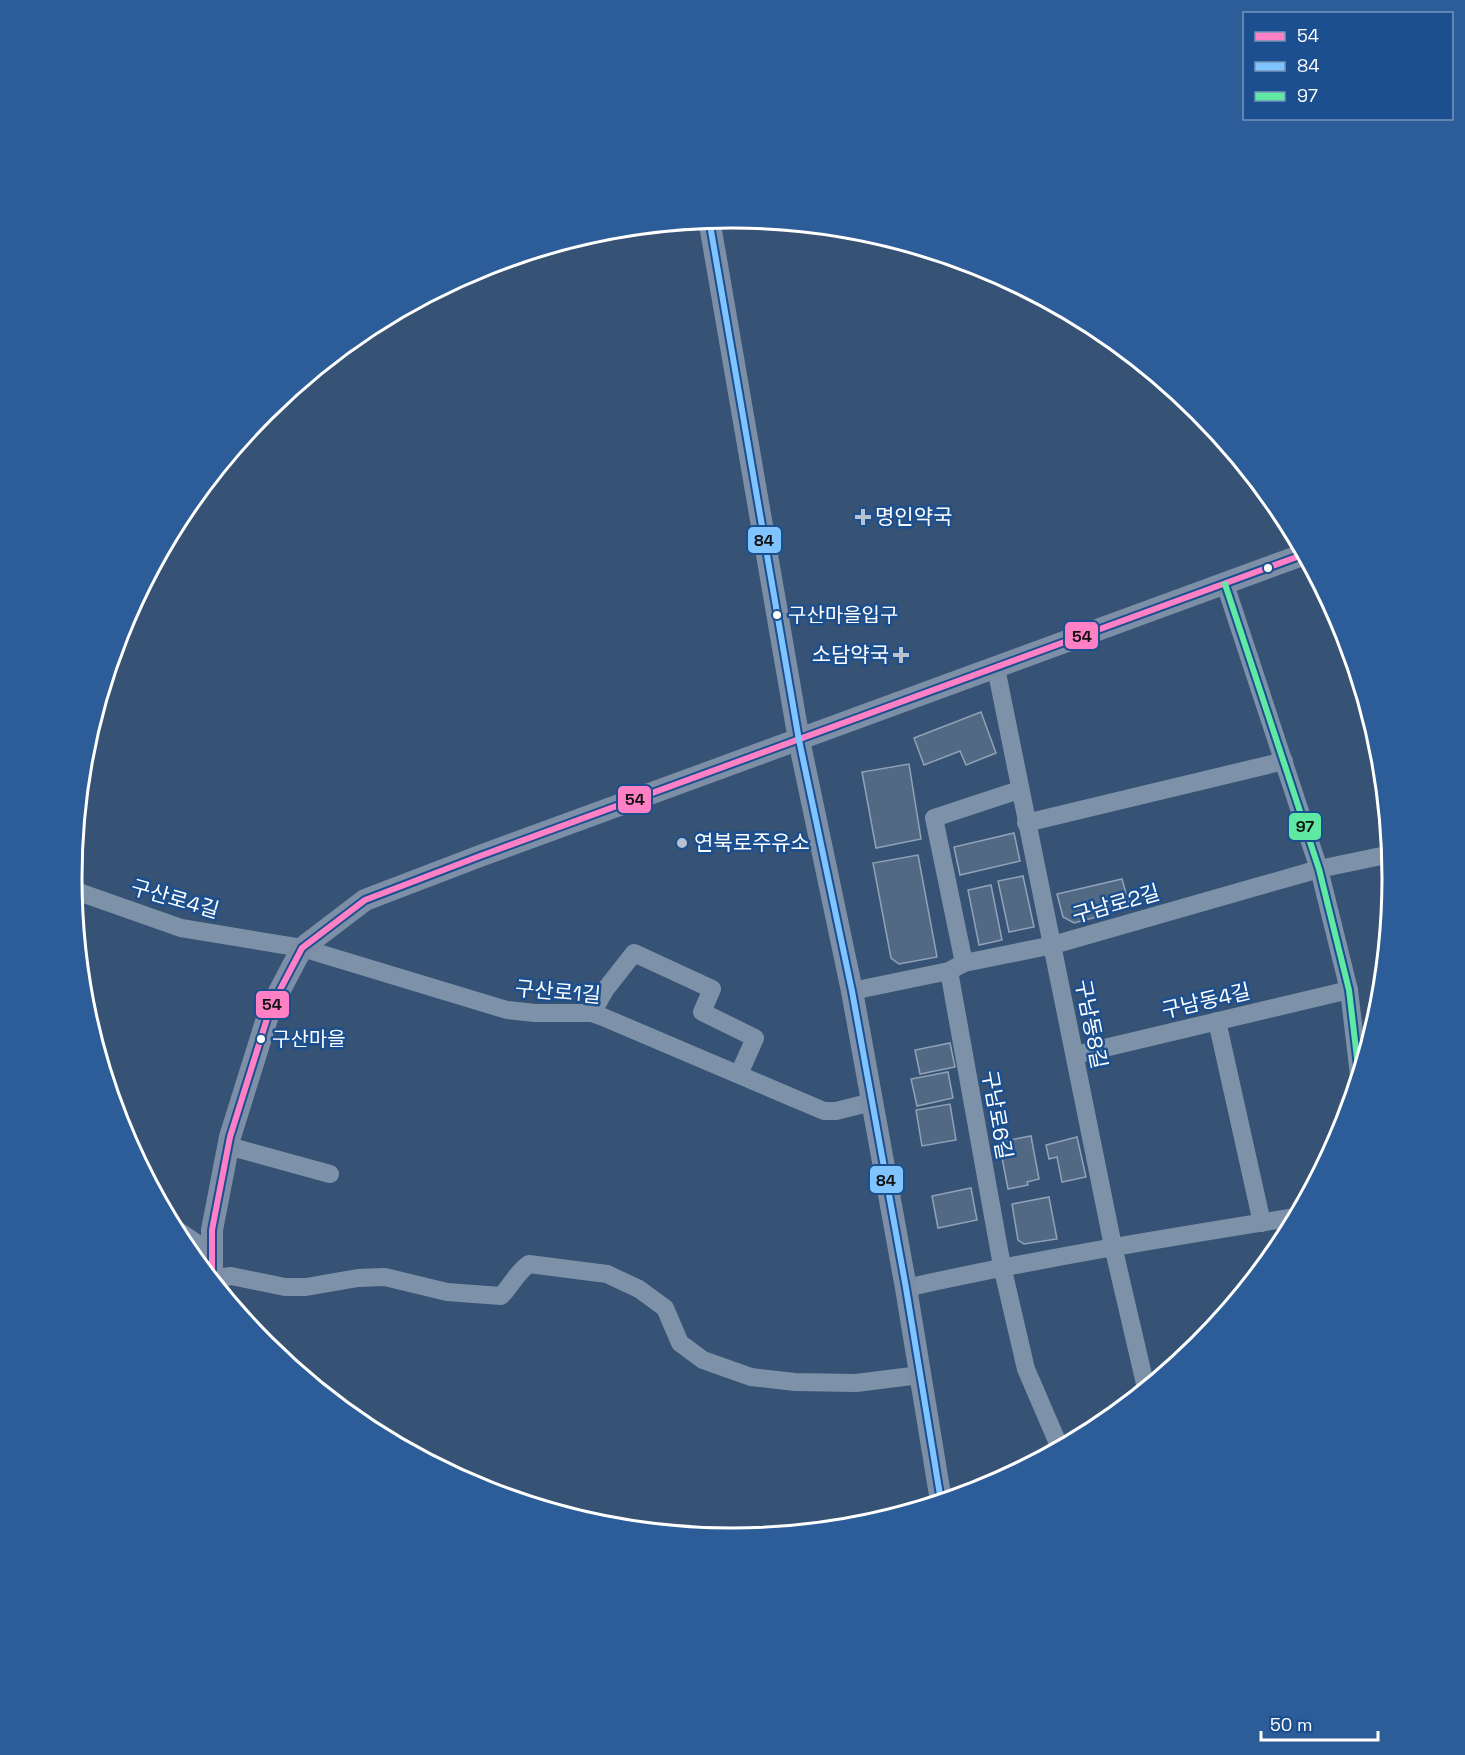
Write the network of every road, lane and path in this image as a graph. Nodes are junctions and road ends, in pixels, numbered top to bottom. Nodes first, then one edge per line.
1 (711, 229) edge
2 (1298, 557) edge
3 (1225, 584) junction
4 (996, 668) junction
5 (799, 740) junction
6 (1284, 761) junction
7 (1019, 790) junction
8 (1026, 823) junction
9 (1381, 856) edge
10 (1320, 868) junction
11 (83, 893) edge
12 (1053, 945) junction
13 (302, 948) junction
14 (957, 967) junction
15 (1348, 990) junction
16 (852, 991) junction
17 (592, 1013) junction
18 (1217, 1021) junction
19 (1075, 1055) junction
20 (1357, 1057) edge
21 (739, 1074) junction
22 (872, 1102) junction
23 (228, 1146) junction
24 (330, 1174) dead end
25 (1286, 1219) edge
26 (1262, 1222) junction
27 (194, 1242) edge
28 (1113, 1246) junction
29 (210, 1253) junction
30 (211, 1265) edge
31 (1002, 1266) junction
32 (221, 1278) edge
33 (906, 1288) junction
34 (920, 1375) junction
35 (1144, 1380) edge
36 (1057, 1440) edge
37 (940, 1493) edge

1 - 5 main road
2 - 3 main road
3 - 4 main road
3 - 6 street
4 - 5 main road
4 - 7 street, 구남동8길
5 - 13 main road
5 - 16 main road
6 - 8 street
6 - 10 street
7 - 8 street, 구남동8길
7 - 14 street, 구남로6길
8 - 12 street, 구남동8길
9 - 10 street, 구남로2길
10 - 12 street, 구남로2길
10 - 15 street
11 - 13 street, 구산로4길
12 - 14 street, 구남로2길
12 - 19 street, 구남동8길
13 - 17 street, 구산로1길
13 - 23 main road
14 - 16 street, 구남로2길
14 - 31 street, 구남로6길
15 - 18 street, 구남동4길
15 - 20 street
16 - 22 main road
17 - 21 street, 구산로1길
17 - 21 street
18 - 19 street, 구남동4길
18 - 26 street
19 - 28 street, 구남동8길
21 - 22 street, 구산로1길
22 - 33 main road
23 - 24 street
23 - 29 main road
25 - 26 street
26 - 28 street
27 - 29 street
28 - 31 street
28 - 35 street, 구남동8길
29 - 30 main road
31 - 33 street
31 - 36 street, 구남로6길
32 - 34 street
33 - 34 main road
34 - 37 main road

